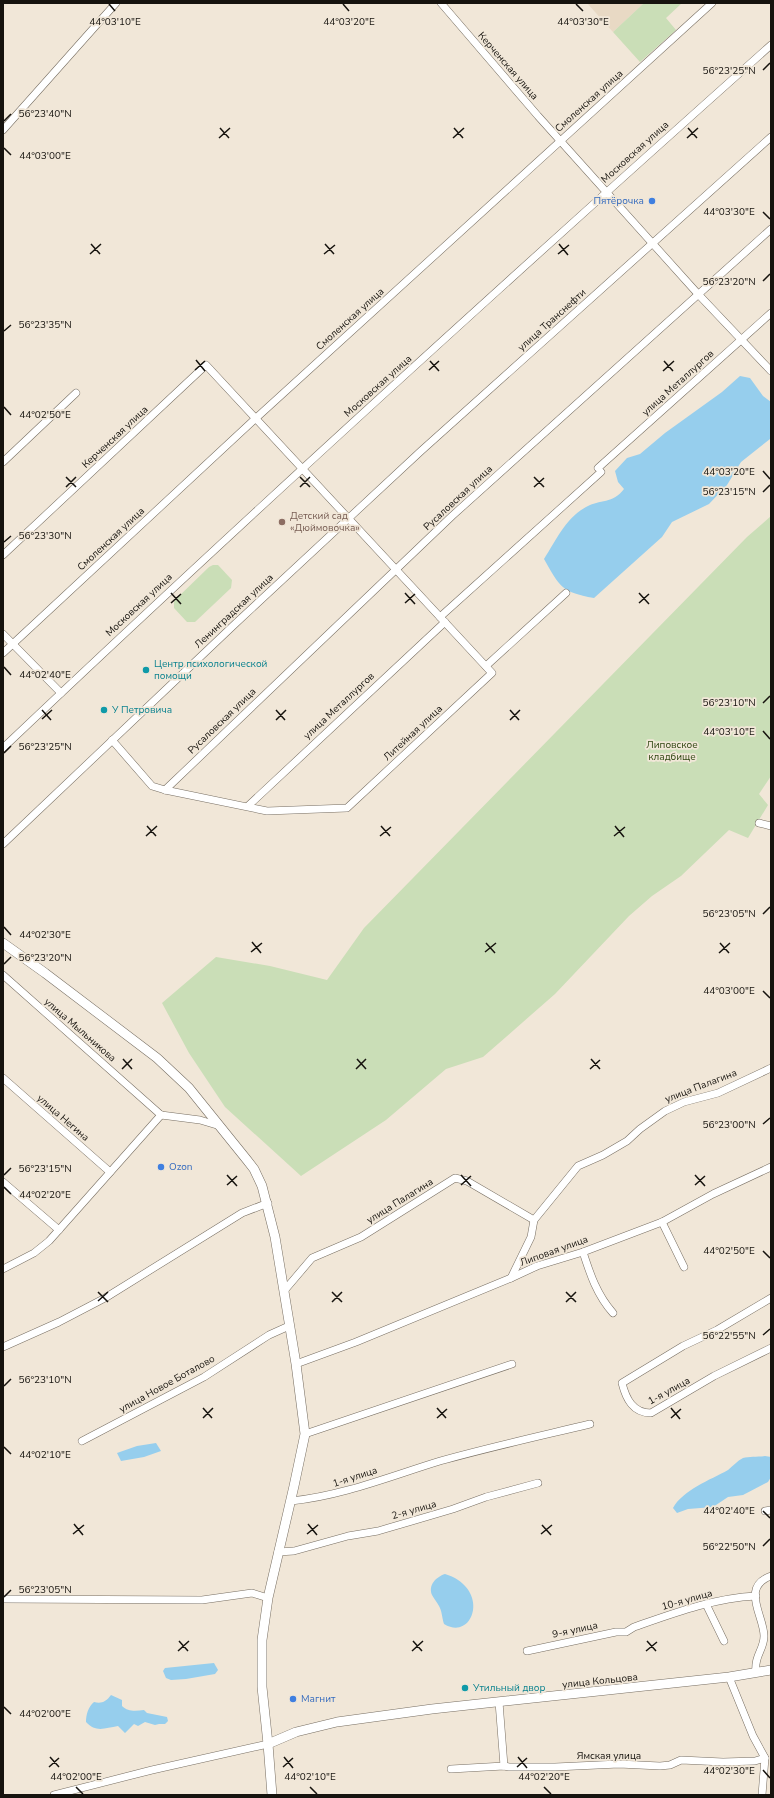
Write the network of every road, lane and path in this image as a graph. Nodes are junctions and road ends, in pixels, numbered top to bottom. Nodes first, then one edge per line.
1 (116, 3) edge
2 (441, 3) edge
3 (712, 3) edge
4 (771, 45) edge
5 (3, 130) edge
6 (771, 137) edge
7 (560, 141) junction
8 (606, 191) junction
9 (771, 229) edge
10 (652, 244) junction
11 (698, 294) junction
12 (771, 313) edge
13 (742, 339) junction
14 (771, 372) edge
15 (76, 393) dead end
16 (255, 418) junction
17 (3, 462) edge
18 (302, 469) junction
19 (348, 519) junction
20 (3, 555) edge
21 (397, 569) junction
22 (566, 593) dead end
23 (442, 619) junction
24 (3, 634) edge
25 (13, 644) junction
26 (3, 653) edge
27 (486, 666) junction
28 (61, 693) junction
29 (112, 740) junction
30 (3, 748) edge
31 (165, 790) junction
32 (248, 806) junction
33 (759, 823) dead end
34 (771, 826) edge
35 (3, 844) edge
36 (3, 943) edge
37 (3, 976) edge
38 (771, 1068) edge
39 (3, 1078) edge
40 (207, 1111) junction
41 (161, 1115) junction
42 (200, 1120) junction
43 (220, 1126) junction
44 (771, 1166) edge
45 (110, 1172) junction
46 (3, 1182) edge
47 (268, 1203) junction
48 (534, 1220) junction
49 (662, 1222) junction
50 (59, 1230) junction
51 (583, 1252) junction
52 (684, 1267) dead end
53 (3, 1269) edge
54 (511, 1278) junction
55 (284, 1291) junction
56 (771, 1298) edge
57 (613, 1313) dead end
58 (289, 1326) junction
59 (3, 1347) edge
60 (771, 1348) edge
61 (296, 1364) junction
62 (512, 1364) dead end
63 (590, 1424) dead end
64 (305, 1434) junction
65 (82, 1441) dead end
66 (538, 1483) dead end
67 (291, 1501) junction
68 (278, 1552) junction
69 (771, 1576) edge
70 (756, 1596) junction
71 (268, 1598) junction
72 (3, 1599) edge
73 (706, 1604) junction
74 (626, 1632) joint
75 (724, 1641) dead end
76 (527, 1651) dead end
77 (771, 1670) edge
78 (756, 1673) junction
79 (729, 1677) junction
80 (499, 1702) junction
81 (268, 1744) junction
82 (765, 1758) junction
83 (504, 1766) junction
84 (451, 1769) dead end
85 (54, 1795) edge
86 (272, 1795) edge
87 (762, 1795) edge

1 - 5 street
2 - 7 street, Керченская улица
3 - 7 street, Смоленская улица
4 - 8 street, Московская улица
6 - 10 street, улица Транснефти
7 - 8 street, Керченская улица
7 - 16 street, Смоленская улица
8 - 10 street, Керченская улица
8 - 18 street, Московская улица
9 - 11 street, Русаловская улица
10 - 11 street, Керченская улица
10 - 19 street, улица Транснефти
11 - 13 street, Керченская улица
11 - 21 street, Русаловская улица
12 - 13 street, улица Металлургов
13 - 14 street, Керченская улица
13 - 23 street, улица Металлургов
15 - 17 street
16 - 18 street
16 - 20 street, Керченская улица
16 - 25 street, Смоленская улица
18 - 19 street
18 - 28 street, Московская улица
19 - 21 street
19 - 29 street, Ленинградская улица
21 - 23 street
21 - 31 street, Русаловская улица
22 - 27 street
23 - 27 street
23 - 32 street, улица Металлургов
24 - 25 street
25 - 26 street, Смоленская улица
25 - 28 street
27 - 32 street, Литейная улица
28 - 30 street, Московская улица
29 - 31 street
29 - 35 street, Ленинградская улица
31 - 32 street
33 - 34 street
36 - 40 street
37 - 41 street, улица Мыльникова
38 - 48 street, улица Палагина
39 - 45 street, улица Негина
40 - 42 street
40 - 43 street
41 - 42 street
41 - 45 street
42 - 43 street
43 - 47 street
44 - 49 street, Липовая улица
45 - 50 street
46 - 50 street
47 - 55 street
47 - 59 street
48 - 54 street, улица Палагина
48 - 55 street, улица Палагина
49 - 51 street, Липовая улица
49 - 52 street
50 - 53 street
51 - 54 street, Липовая улица
51 - 57 street
54 - 61 street, Липовая улица
55 - 58 street
56 - 60 street, 1-я улица
58 - 61 street
58 - 65 street, улица Новое Боталово
61 - 64 street
62 - 64 street
63 - 67 street, 1-я улица
64 - 67 street
66 - 68 street, 2-я улица
67 - 68 street
68 - 71 street
69 - 70 street
70 - 73 street, 10-я улица
70 - 78 street
71 - 72 street
71 - 81 street
73 - 74 street, 10-я улица
73 - 75 street
74 - 76 street, 9-я улица
77 - 78 street, улица Кольцова
78 - 79 street, улица Кольцова
79 - 80 street, улица Кольцова
79 - 82 street
80 - 81 street, улица Кольцова
80 - 83 street
81 - 85 street
81 - 86 street
82 - 83 street, Ямская улица
82 - 87 street
83 - 84 street, Ямская улица

